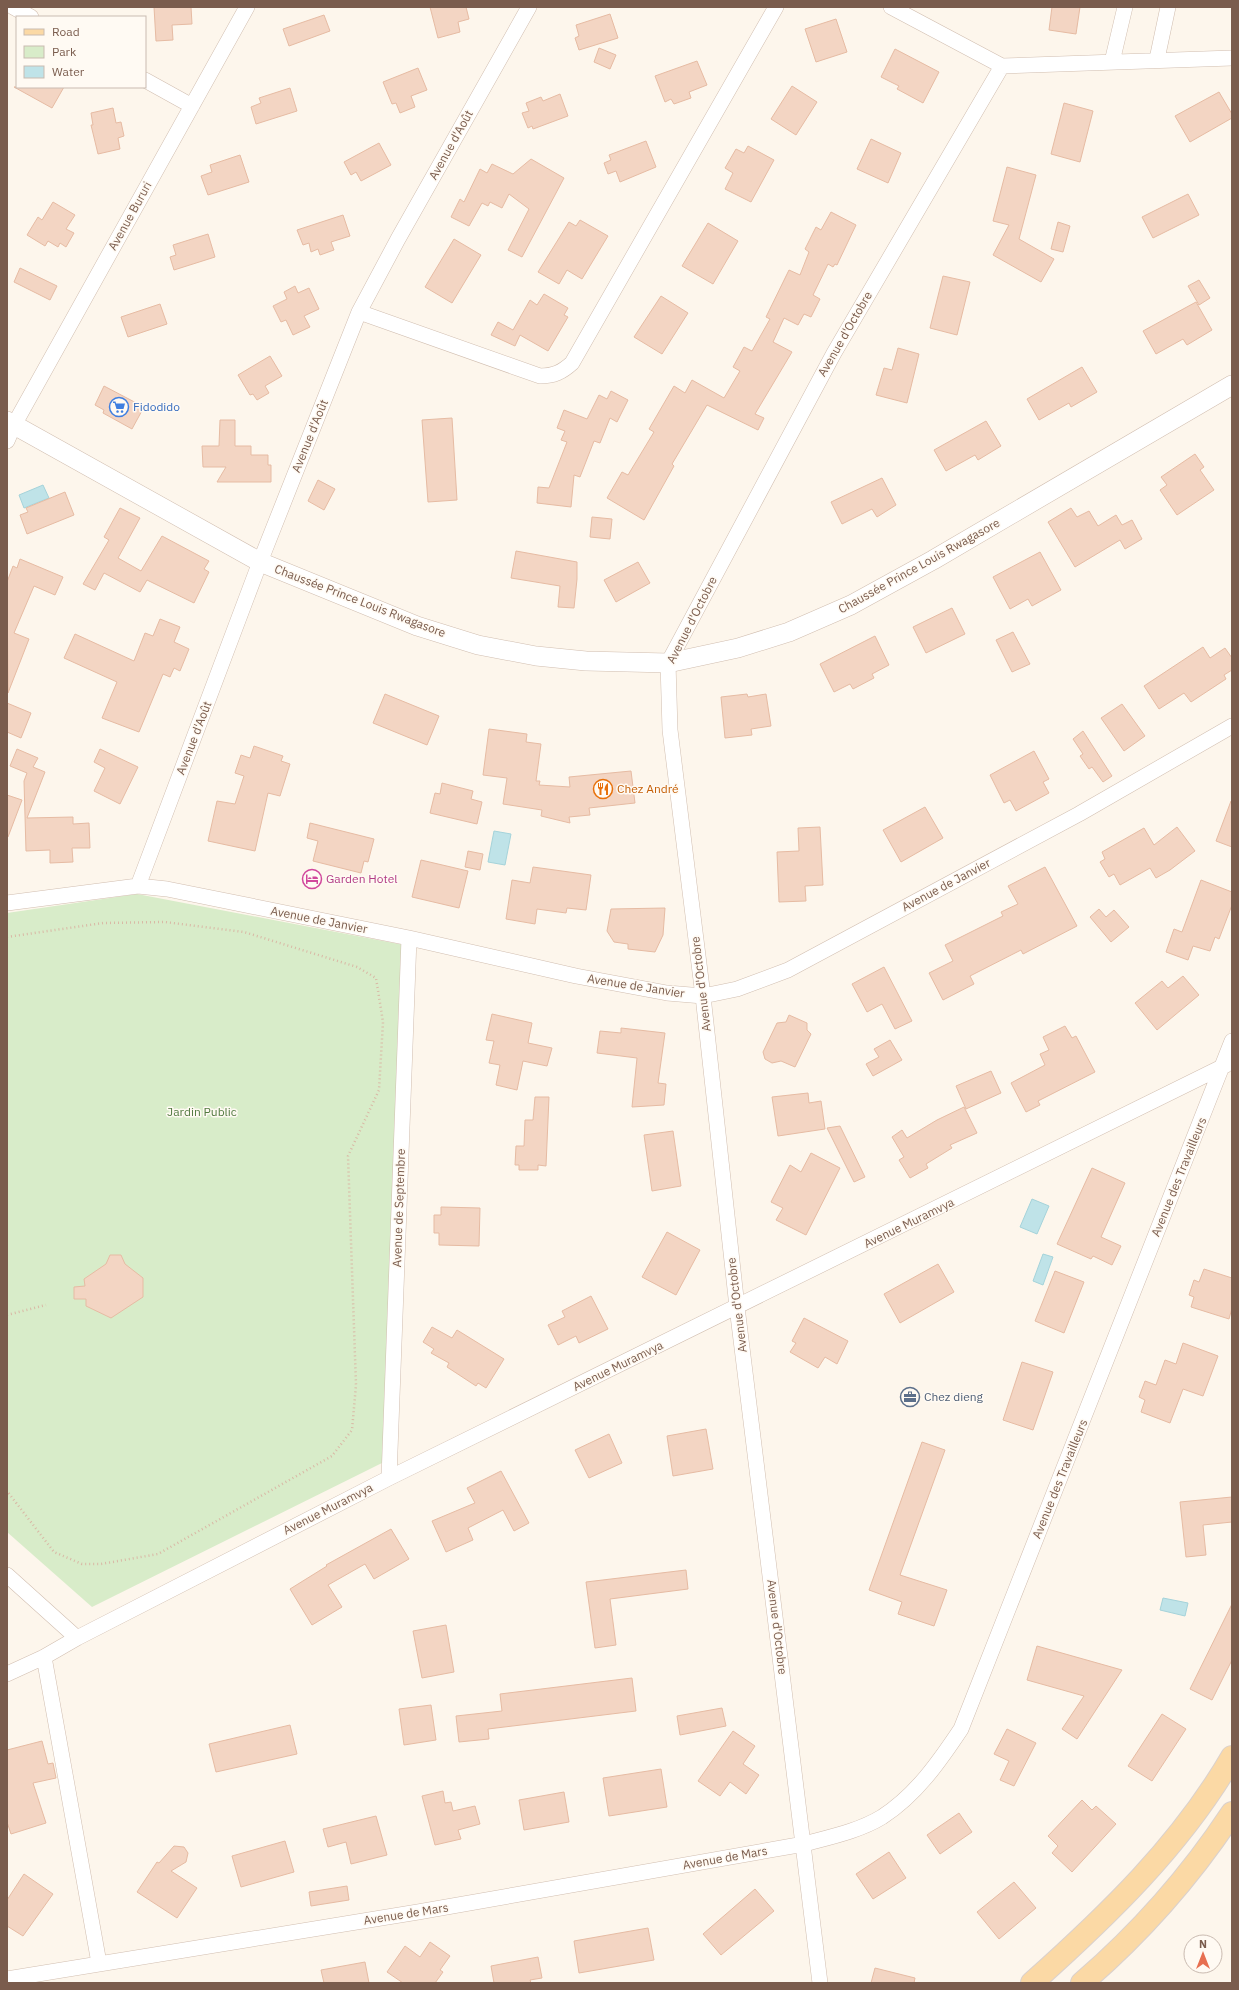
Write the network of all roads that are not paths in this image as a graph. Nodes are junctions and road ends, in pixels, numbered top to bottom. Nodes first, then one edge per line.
1 (13, 7) edge
2 (246, 7) edge
3 (529, 7) edge
4 (776, 7) edge
5 (891, 7) edge
6 (1125, 7) edge
7 (1168, 7) edge
8 (29, 16) edge
9 (1232, 58) edge
10 (1157, 59) junction
11 (1112, 62) junction
12 (1002, 66) junction
13 (146, 81) edge
14 (192, 106) junction
15 (359, 312) junction
16 (1232, 385) edge
17 (9, 429) edge
18 (260, 562) junction
19 (668, 663) junction
20 (1232, 726) edge
21 (138, 886) junction
22 (7, 903) edge
23 (409, 938) junction
24 (703, 996) junction
25 (1232, 1041) edge
26 (1227, 1065) edge
27 (737, 1308) junction
28 (389, 1478) junction
29 (7, 1575) edge
30 (77, 1638) junction
31 (44, 1657) junction
32 (7, 1674) edge
33 (1232, 1757) edge
34 (1232, 1813) edge
35 (804, 1844) junction
36 (1069, 1950) junction
37 (99, 1963) junction
38 (1088, 1978) edge
39 (7, 1979) edge
40 (820, 1983) edge
41 (1032, 1983) edge

1 - 8 street
2 - 14 street, Avenue Bururi
3 - 15 street, Avenue d'Août
4 - 15 street
5 - 12 street
6 - 11 street
7 - 10 street
9 - 10 street
10 - 11 street
11 - 12 street
12 - 19 street, Avenue d'Octobre
13 - 14 street
14 - 17 street, Avenue Bururi
15 - 18 street, Avenue d'Août
16 - 19 street, Chaussée Prince Louis Rwagasore
17 - 18 street, Chaussée Prince Louis Rwagasore
18 - 19 street, Chaussée Prince Louis Rwagasore
18 - 21 street, Avenue d'Août
19 - 24 street, Avenue d'Octobre
20 - 24 street, Avenue de Janvier
21 - 22 street, Avenue de Janvier
21 - 23 street, Avenue de Janvier
23 - 24 street, Avenue de Janvier
23 - 28 street, Avenue de Septembre
24 - 27 street, Avenue d'Octobre
25 - 26 street, Avenue des Travailleurs
26 - 27 street, Avenue Muramvya
26 - 35 street, Avenue des Travailleurs
27 - 28 street, Avenue Muramvya
27 - 35 street, Avenue d'Octobre
28 - 30 street, Avenue Muramvya
29 - 30 street
30 - 31 street, Avenue Muramvya
31 - 32 street, Avenue Muramvya
31 - 37 street
33 - 36 main road
34 - 38 main road
35 - 37 street, Avenue de Mars
35 - 40 street, Avenue d'Octobre
36 - 38 main road
36 - 41 main road
37 - 39 street, Avenue de Mars

